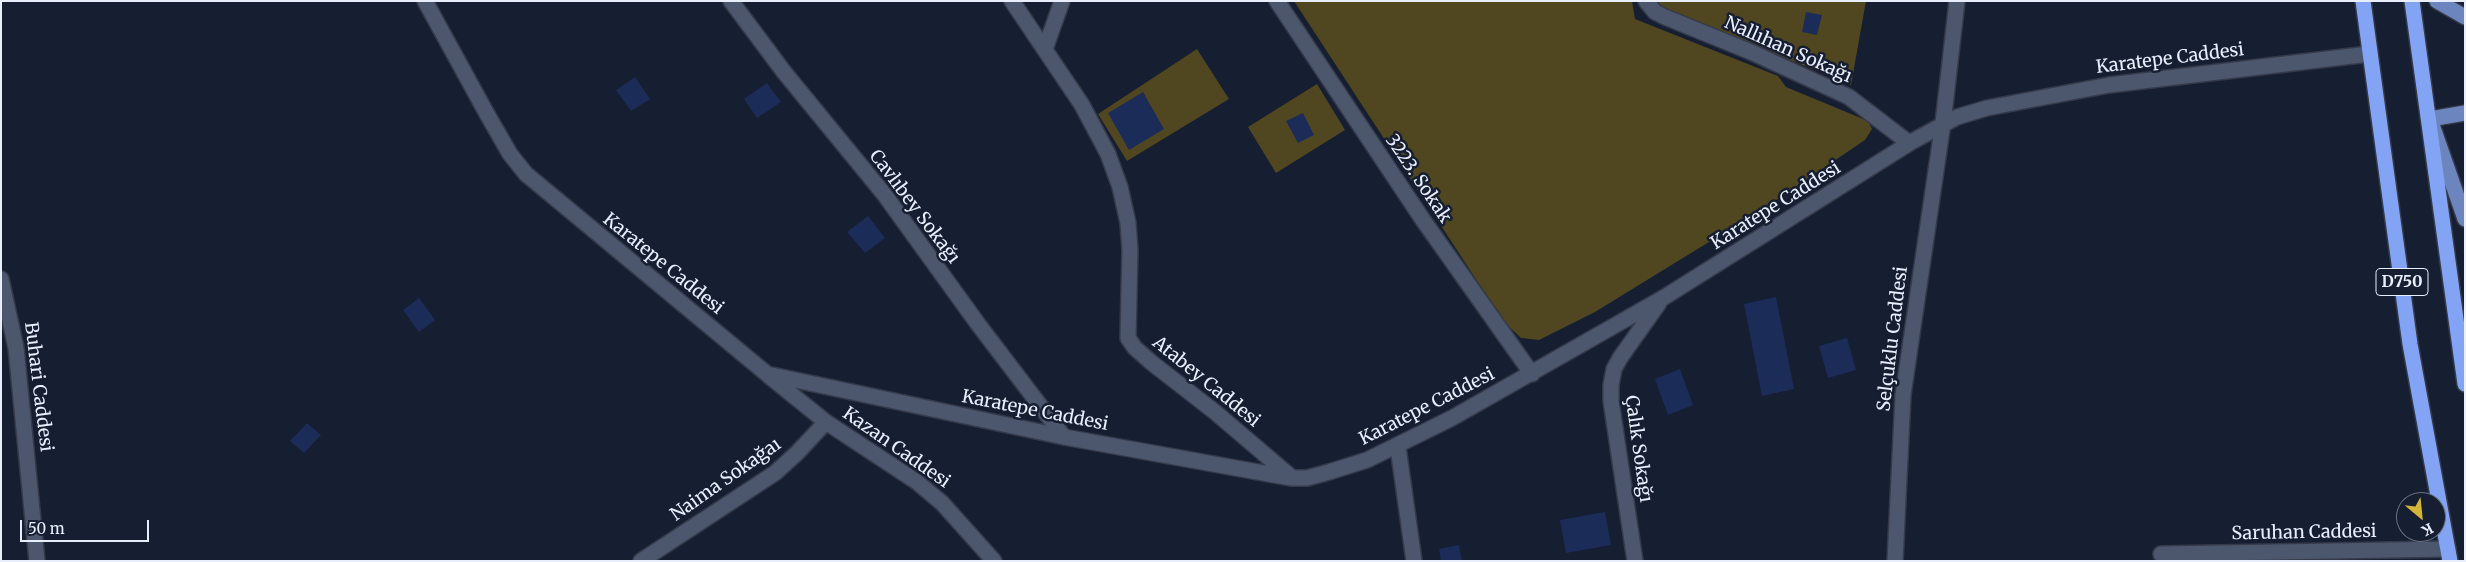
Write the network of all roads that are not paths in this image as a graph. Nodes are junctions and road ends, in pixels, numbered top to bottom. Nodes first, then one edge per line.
1 (425, 1) edge
2 (731, 1) edge
3 (1012, 1) edge
4 (1062, 1) edge
5 (1277, 1) edge
6 (1646, 1) edge
7 (1957, 1) edge
8 (2363, 1) edge
9 (2412, 1) edge
10 (2437, 1) edge
11 (2465, 17) edge
12 (1045, 49) junction
13 (2369, 54) junction
14 (2465, 113) edge
15 (2430, 119) junction
16 (1943, 123) junction
17 (1909, 143) junction
18 (2465, 219) edge
19 (1, 280) edge
20 (1663, 298) junction
21 (767, 374) junction
22 (1532, 374) junction
23 (2465, 384) edge
24 (826, 422) junction
25 (1064, 437) junction
26 (1398, 446) junction
27 (1291, 478) junction
28 (2161, 554) dead end
29 (2449, 555) edge
30 (2176, 557) edge
31 (988, 559) edge
32 (37, 561) edge
33 (641, 561) edge
34 (1414, 561) edge
35 (1635, 561) edge
36 (1895, 561) edge

1 - 21 street, Karatepe Caddesi
2 - 25 street, Cavlıbey Sokağı
3 - 12 street, Atabey Caddesi
4 - 12 street
5 - 22 street, 3223. Sokak
6 - 17 street, Nallıhan Sokağı
7 - 16 street, Selçuklu Caddesi
8 - 13 highway, D750
9 - 15 highway, D750
10 - 11 main road
12 - 27 street, Atabey Caddesi
13 - 16 street, Karatepe Caddesi
13 - 29 highway, D750
14 - 15 main road
15 - 18 main road
15 - 23 highway, D750
16 - 17 street, Karatepe Caddesi
16 - 36 street, Selçuklu Caddesi
17 - 20 street, Karatepe Caddesi
19 - 32 street, Buhari Caddesi
20 - 22 street, Karatepe Caddesi
20 - 35 street, Çalık Sokağı
21 - 24 street, Kazan Caddesi
21 - 25 street, Karatepe Caddesi
22 - 26 street, Karatepe Caddesi
24 - 31 street, Kazan Caddesi
24 - 33 street, Naima Sokağaı
25 - 27 street, Karatepe Caddesi
26 - 27 street, Karatepe Caddesi
26 - 34 street
28 - 30 street, Saruhan Caddesi
29 - 30 street, Saruhan Caddesi

